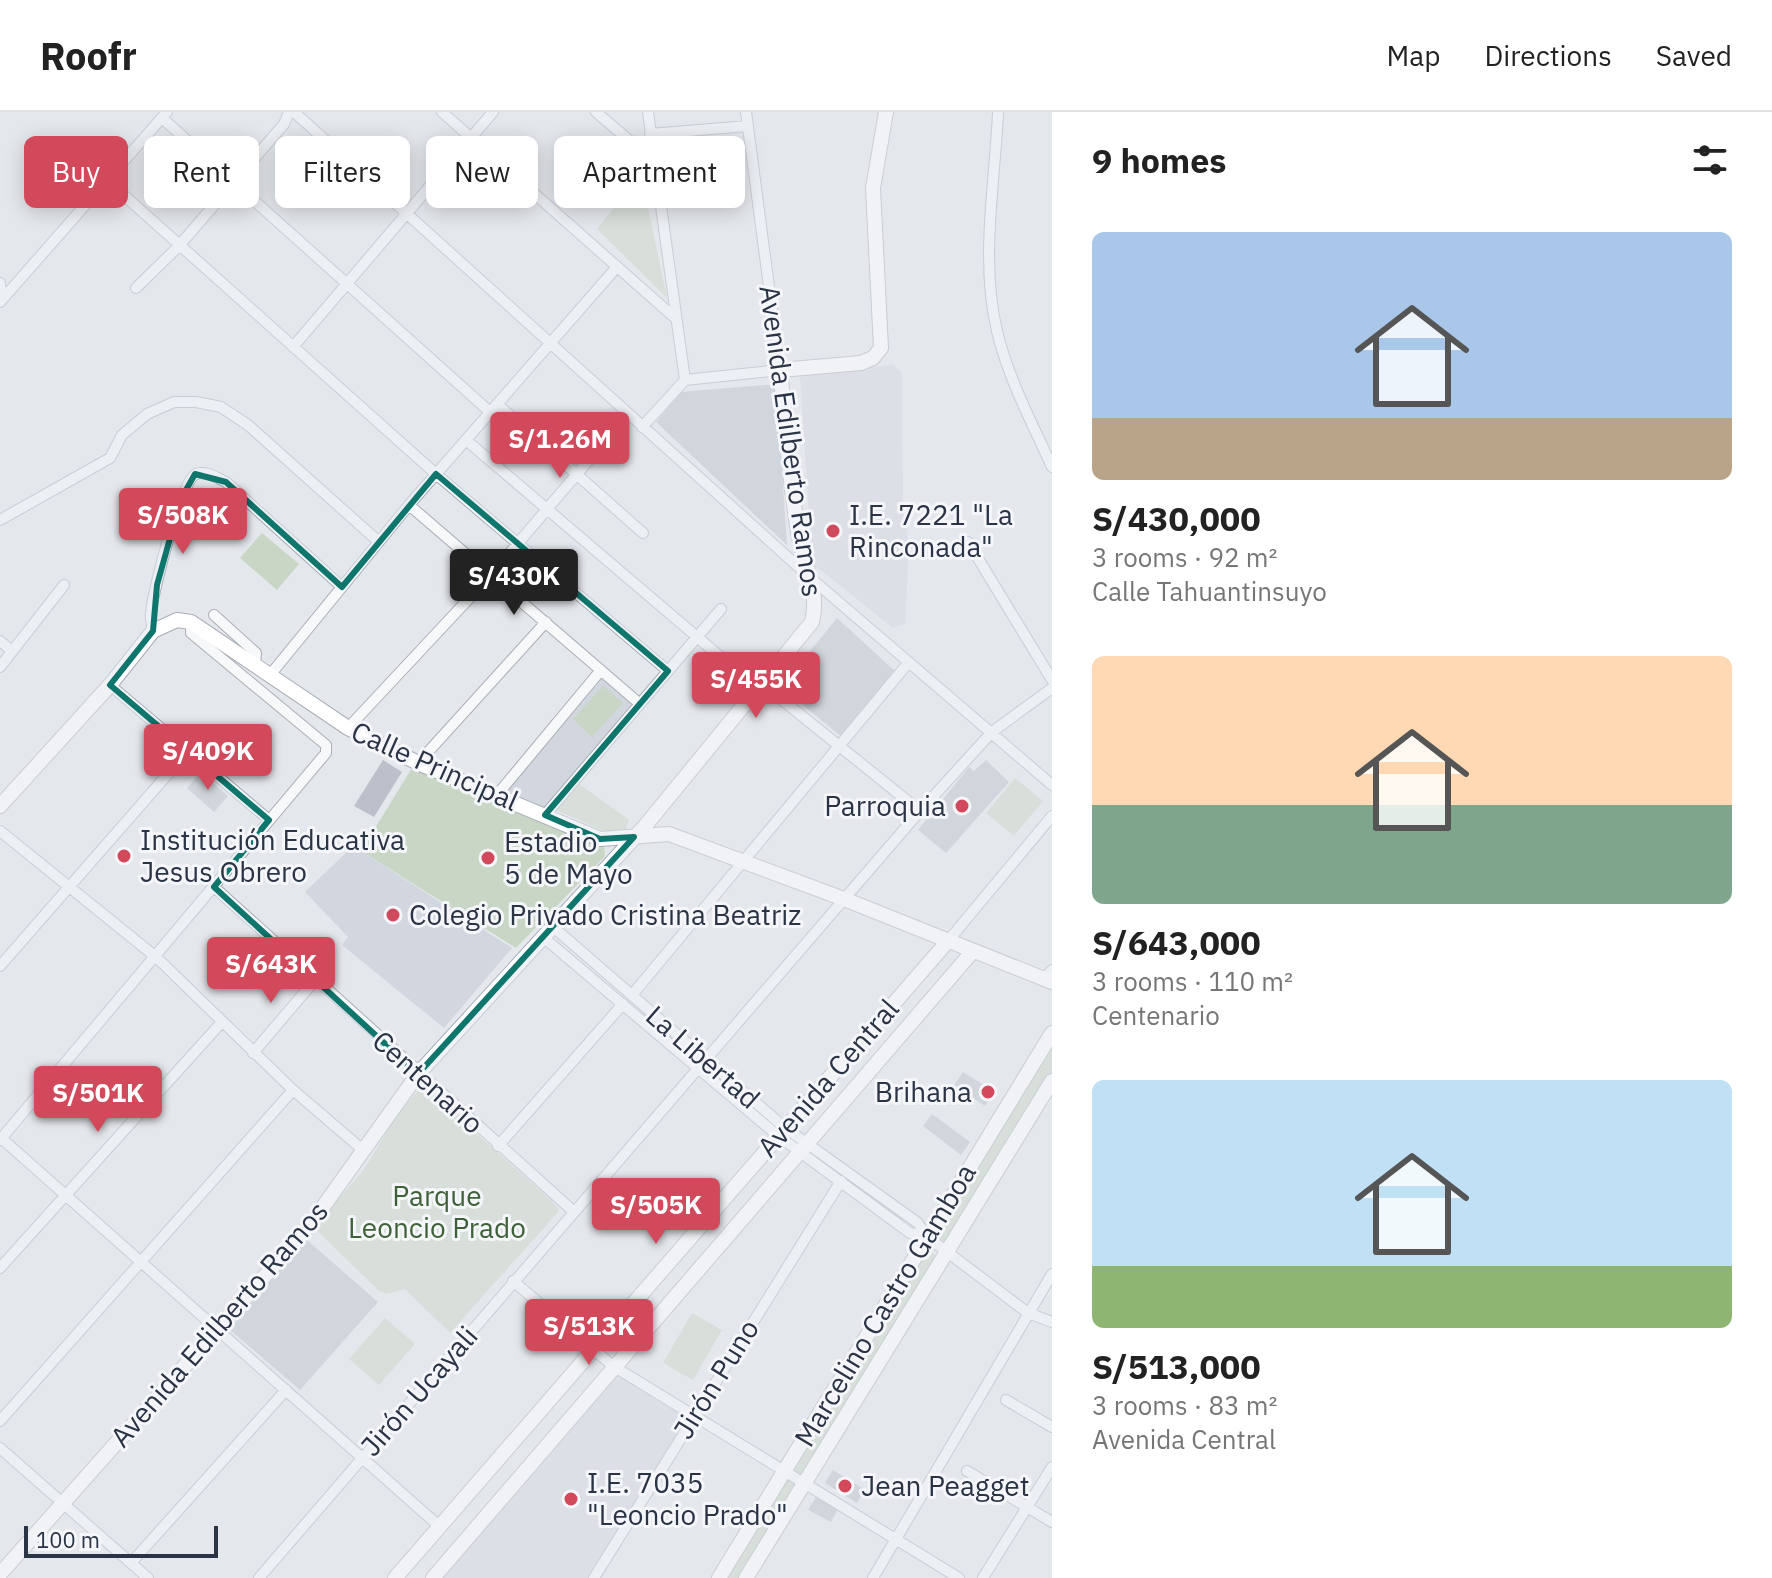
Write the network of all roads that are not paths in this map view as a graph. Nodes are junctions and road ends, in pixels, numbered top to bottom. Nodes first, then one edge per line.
1 (291, 112) edge
2 (442, 112) edge
3 (493, 112) edge
4 (596, 112) edge
5 (648, 112) edge
6 (746, 112) edge
7 (886, 112) edge
8 (998, 112) edge
9 (164, 115) edge
10 (748, 126) junction
11 (650, 134) joint
12 (185, 136) edge
13 (469, 136) edge
14 (473, 136) edge
15 (624, 136) edge
16 (259, 151) edge
17 (128, 157) edge
18 (426, 190) edge
19 (538, 198) edge
20 (128, 200) edge
21 (259, 206) edge
22 (84, 208) edge
23 (210, 208) edge
24 (659, 208) edge
25 (405, 215) junction
26 (178, 247) junction
27 (616, 268) junction
28 (0, 283) edge
29 (348, 283) junction
30 (136, 288) dead end
31 (1, 301) edge
32 (674, 317) junction
33 (549, 345) junction
34 (293, 347) junction
35 (780, 370) junction
36 (685, 380) junction
37 (493, 408) junction
38 (628, 414) junction
39 (642, 427) junction
40 (466, 440) junction
41 (1052, 467) edge
42 (578, 473) junction
43 (436, 474) junction
44 (409, 505) junction
45 (547, 509) junction
46 (0, 520) edge
47 (643, 533) dead end
48 (379, 542) junction
49 (519, 542) junction
50 (968, 542) dead end
51 (491, 575) junction
52 (813, 580) junction
53 (64, 585) dead end
54 (342, 587) junction
55 (721, 609) dead end
56 (214, 615) dead end
57 (191, 622) junction
58 (546, 622) junction
59 (153, 631) junction
60 (697, 637) junction
61 (0, 641) edge
62 (12, 651) junction
63 (909, 662) junction
64 (255, 665) junction
65 (0, 667) edge
66 (601, 670) junction
67 (668, 671) junction
68 (270, 675) junction
69 (1052, 680) edge
70 (110, 685) junction
71 (759, 686) junction
72 (1052, 688) edge
73 (640, 704) junction
74 (348, 728) junction
75 (992, 732) junction
76 (839, 746) junction
77 (188, 751) junction
78 (418, 763) junction
79 (1052, 785) edge
80 (497, 795) junction
81 (0, 806) edge
82 (920, 811) junction
83 (545, 815) junction
84 (1052, 816) edge
85 (269, 820) junction
86 (0, 831) edge
87 (634, 837) junction
88 (743, 862) junction
89 (214, 887) junction
90 (67, 888) junction
91 (844, 899) junction
92 (548, 931) junction
93 (948, 941) junction
94 (973, 951) junction
95 (156, 957) junction
96 (0, 966) edge
97 (1049, 977) edge
98 (315, 980) junction
99 (632, 995) junction
100 (623, 1004) junction
101 (221, 1023) junction
102 (1052, 1033) edge
103 (253, 1053) junction
104 (703, 1064) junction
105 (418, 1074) junction
106 (1052, 1081) edge
107 (293, 1090) junction
108 (781, 1131) junction
109 (1, 1138) edge
110 (498, 1146) junction
111 (801, 1147) junction
112 (363, 1150) junction
113 (841, 1181) junction
114 (65, 1195) junction
115 (573, 1211) junction
116 (926, 1236) junction
117 (948, 1252) junction
118 (141, 1261) junction
119 (0, 1268) edge
120 (1052, 1274) edge
121 (513, 1281) junction
122 (1028, 1313) junction
123 (1052, 1322) edge
124 (217, 1331) junction
125 (593, 1348) junction
126 (613, 1366) junction
127 (286, 1390) junction
128 (1006, 1400) dead end
129 (692, 1417) junction
130 (0, 1421) edge
131 (1052, 1427) edge
132 (0, 1448) edge
133 (362, 1458) junction
134 (1052, 1467) edge
135 (967, 1471) dead end
136 (784, 1473) junction
137 (804, 1484) junction
138 (62, 1502) junction
139 (1027, 1507) junction
140 (1052, 1522) edge
141 (439, 1526) junction
142 (898, 1538) junction
143 (131, 1563) junction
144 (940, 1573) edge
145 (0, 1574) edge
146 (148, 1578) edge
147 (259, 1578) edge
148 (395, 1578) edge
149 (433, 1578) edge
150 (594, 1578) edge
151 (719, 1578) edge
152 (746, 1578) edge
153 (873, 1578) edge
154 (959, 1578) edge
155 (983, 1578) edge

1 - 16 street
1 - 25 street
2 - 13 street
3 - 14 street
4 - 15 street
5 - 11 street
6 - 10 street, Avenida Edilberto Ramos
7 - 35 street
8 - 41 street
9 - 12 street
9 - 17 street
10 - 11 street
10 - 35 street, Avenida Edilberto Ramos
18 - 25 street
19 - 27 street
20 - 26 street
21 - 29 street
22 - 31 street
23 - 26 street
24 - 32 street
25 - 29 street
25 - 33 street
26 - 30 street
26 - 34 street
27 - 32 street
27 - 33 street
28 - 31 street
29 - 34 street
29 - 37 street
32 - 36 street
33 - 37 street
33 - 38 street
34 - 43 street
35 - 36 street
35 - 52 street, Avenida Edilberto Ramos
36 - 39 street
37 - 40 street
37 - 42 street
38 - 39 street
38 - 42 street
39 - 52 street
40 - 43 street
40 - 45 street
42 - 45 street
42 - 47 street
43 - 44 street
43 - 49 street
44 - 48 street
44 - 51 street
45 - 49 street
45 - 60 street
46 - 48 street
48 - 54 street
49 - 51 street
49 - 67 street
50 - 69 street
51 - 58 street
51 - 74 street
52 - 63 street
52 - 71 street, Avenida Edilberto Ramos
53 - 62 street
54 - 59 street
54 - 68 street
55 - 60 street
56 - 64 street
57 - 59 street
57 - 64 street, Calle Principal
57 - 85 street
58 - 66 street
58 - 78 street
59 - 70 street
60 - 67 street
60 - 71 street
61 - 62 street
62 - 65 street
63 - 75 street
63 - 76 street
64 - 68 street, Calle Principal
66 - 73 street
66 - 80 street
67 - 73 street
68 - 74 street, Calle Principal
70 - 77 street
70 - 81 street
71 - 76 street
71 - 87 street, Avenida Edilberto Ramos
72 - 75 street, Jirón Ucayali
73 - 83 street
74 - 78 street, Calle Principal
75 - 79 street
75 - 82 street, Jirón Ucayali
76 - 82 street
76 - 88 street
77 - 85 street
77 - 90 street
78 - 80 street, Calle Principal
80 - 83 street, Calle Principal
82 - 91 street, Jirón Ucayali
83 - 87 street, Calle Principal
84 - 93 street
85 - 89 street
86 - 90 street
87 - 88 street, Calle Principal
87 - 92 street, Avenida Edilberto Ramos
88 - 91 street, Calle Principal
88 - 99 street
89 - 95 street
89 - 98 street, Centenario
90 - 95 street
90 - 96 street
91 - 93 street, Calle Principal
91 - 104 street, Jirón Ucayali
92 - 99 street, La Libertad
92 - 100 street, La Libertad
92 - 105 street, Avenida Edilberto Ramos
93 - 94 street, Calle Principal
93 - 108 street, Avenida Central
94 - 97 street, Calle Principal
94 - 111 street, Avenida Central
95 - 101 street
95 - 109 street
98 - 103 street
98 - 105 street, Centenario
99 - 104 street, La Libertad
100 - 104 street, La Libertad
100 - 110 street
101 - 103 street
101 - 114 street
102 - 116 street, Marcelino Castro Gamboa
103 - 107 street
104 - 108 street, La Libertad
104 - 115 street, Jirón Ucayali
105 - 110 street, Centenario
105 - 112 street, Avenida Edilberto Ramos
106 - 117 street, Marcelino Castro Gamboa
107 - 112 street
107 - 118 street
108 - 111 street, La Libertad
108 - 125 street, Avenida Central
109 - 114 street
110 - 115 street, Centenario
111 - 113 street, La Libertad
111 - 116 street, La Libertad
111 - 126 street, Avenida Central
112 - 124 street, Avenida Edilberto Ramos
113 - 116 street, La Libertad
113 - 129 street, Jirón Puno
114 - 118 street
114 - 119 street
115 - 121 street, Jirón Ucayali
116 - 117 street
116 - 136 street, Marcelino Castro Gamboa
117 - 122 street
117 - 137 street, Marcelino Castro Gamboa
118 - 124 street
118 - 130 street
120 - 122 street
121 - 125 street
121 - 133 street, Jirón Ucayali
122 - 123 street
122 - 142 street
124 - 127 street
124 - 138 street, Avenida Edilberto Ramos
125 - 126 street
125 - 141 street, Avenida Central
126 - 129 street
126 - 149 street, Avenida Central
127 - 133 street
127 - 143 street
128 - 131 street
129 - 136 street
129 - 150 street, Jirón Puno
132 - 138 street
133 - 141 street
133 - 147 street, Jirón Ucayali
134 - 139 street
135 - 139 street
136 - 137 street
136 - 151 street, Marcelino Castro Gamboa
137 - 142 street
137 - 152 street, Marcelino Castro Gamboa
138 - 143 street
138 - 145 street, Avenida Edilberto Ramos
139 - 140 street
139 - 155 street
141 - 148 street, Avenida Central
142 - 144 street
142 - 153 street
143 - 146 street
144 - 154 street

